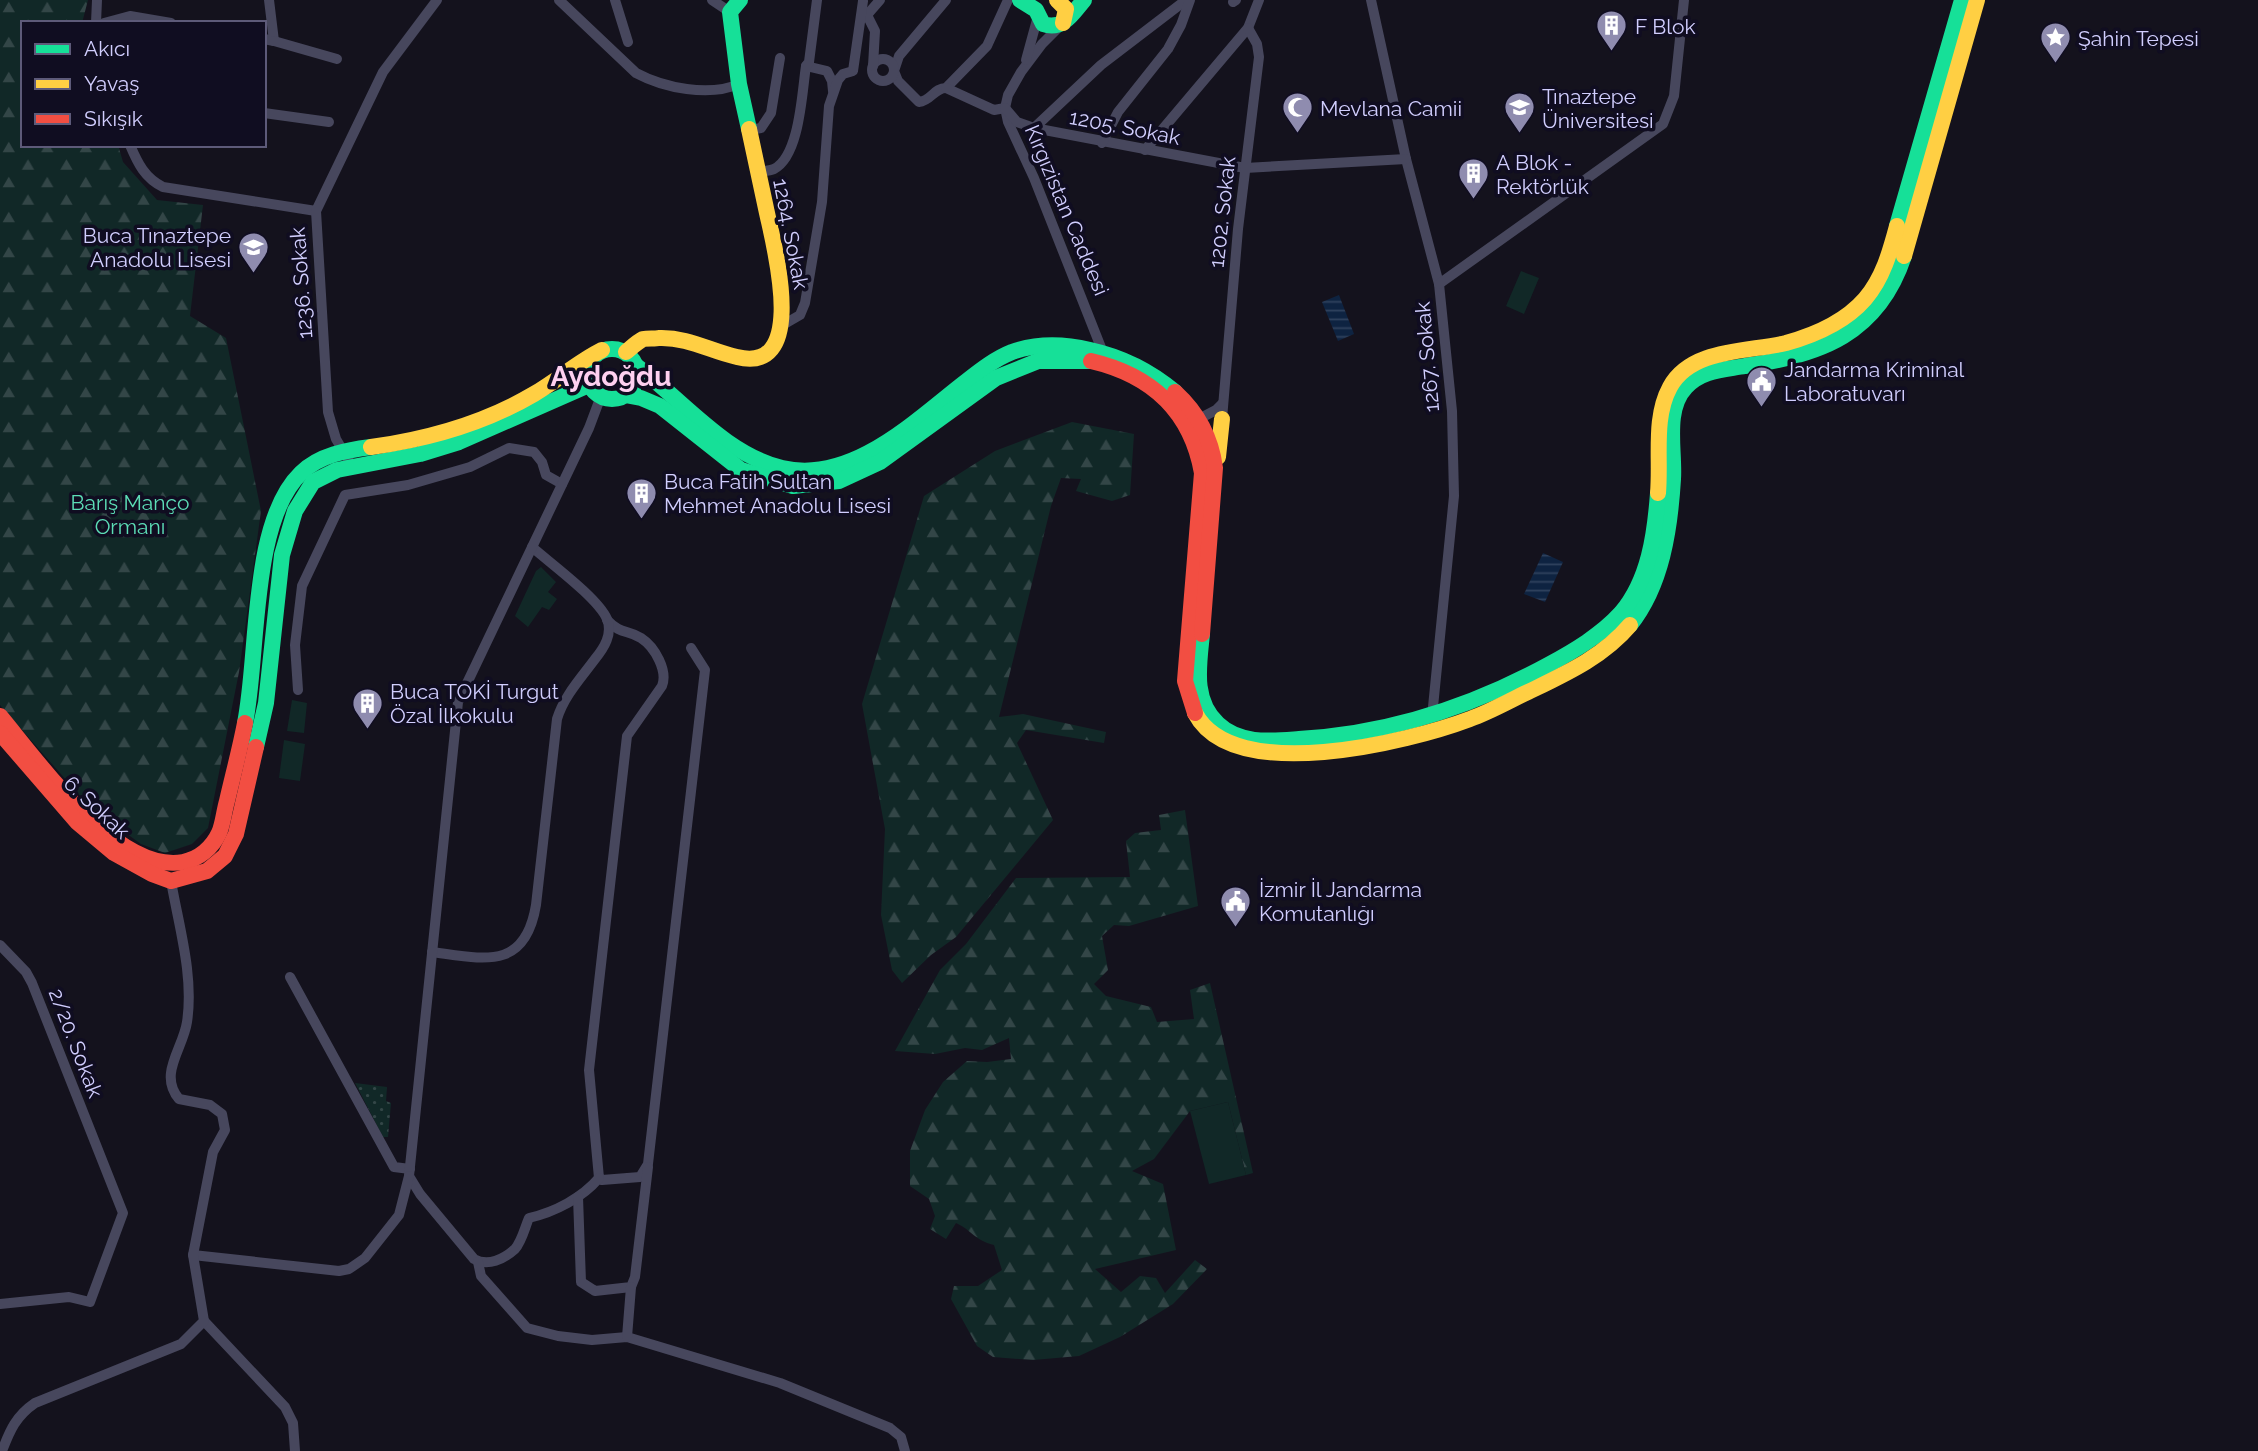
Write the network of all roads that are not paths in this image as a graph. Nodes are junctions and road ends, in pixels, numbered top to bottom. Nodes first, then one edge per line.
1 (97, 0) edge
2 (269, 0) edge
3 (437, 0) edge
4 (559, 0) edge
5 (615, 0) edge
6 (712, 0) edge
7 (817, 0) edge
8 (862, 0) edge
9 (880, 0) edge
10 (946, 0) edge
11 (1009, 0) edge
12 (1020, 0) edge
13 (1047, 0) edge
14 (1057, 0) edge
15 (1084, 0) edge
16 (1188, 0) edge
17 (1259, 0) edge
18 (1371, 0) edge
19 (1684, 0) edge
20 (1962, 0) edge
21 (1977, 0) edge
22 (735, 6) edge
23 (1038, 8) edge
24 (872, 9) junction
25 (96, 21) edge
26 (111, 21) edge
27 (159, 21) edge
28 (1063, 23) junction
29 (1248, 28) junction
30 (269, 40) edge
31 (628, 42) dead end
32 (780, 58) dead end
33 (337, 59) dead end
34 (808, 64) junction
35 (894, 71) junction
36 (1021, 72) junction
37 (1946, 81) junction
38 (739, 84) junction
39 (946, 88) junction
40 (832, 91) junction
41 (1005, 108) junction
42 (266, 113) edge
43 (329, 122) dead end
44 (1034, 128) junction
45 (749, 130) junction
46 (1102, 143) junction
47 (131, 147) edge
48 (1145, 150) junction
49 (1406, 159) junction
50 (1245, 169) junction
51 (757, 172) junction
52 (316, 211) junction
53 (1439, 284) junction
54 (780, 326) junction
55 (602, 350) junction
56 (630, 359) junction
57 (1105, 359) junction
58 (595, 391) junction
59 (625, 395) junction
60 (1223, 411) junction
61 (1197, 426) junction
62 (344, 452) junction
63 (352, 466) junction
64 (562, 484) junction
65 (1215, 484) junction
66 (532, 547) junction
67 (607, 620) junction
68 (691, 648) dead end
69 (298, 690) dead end
70 (0, 716) edge
71 (1432, 717) junction
72 (0, 733) edge
73 (178, 880) junction
74 (0, 944) edge
75 (432, 952) junction
76 (290, 976) dead end
77 (649, 1164) junction
78 (409, 1172) junction
79 (599, 1178) junction
80 (578, 1197) junction
81 (193, 1255) junction
82 (478, 1262) junction
83 (631, 1287) junction
84 (0, 1304) edge
85 (204, 1321) junction
86 (626, 1337) junction
87 (2, 1451) edge
88 (295, 1451) edge
89 (905, 1451) edge

1 - 25 street
2 - 30 street
3 - 52 street, 1236. Sokak
4 - 38 street
5 - 31 street
6 - 22 street
7 - 34 street
8 - 24 street
8 - 40 street
9 - 24 street
10 - 35 street
11 - 39 street
12 - 23 main road
13 - 23 main road
14 - 28 main road
15 - 28 main road, Kırgızistan Caddesi
16 - 44 street
16 - 46 street
17 - 29 street
18 - 49 street, 1267. Sokak
19 - 53 street
20 - 37 main road
21 - 37 main road
22 - 38 main road, 1264. Sokak
23 - 28 main road
23 - 36 street, Kırgızistan Caddesi
24 - 35 street
26 - 27 street
28 - 36 street, Kırgızistan Caddesi
29 - 48 street
29 - 50 street, 1202. Sokak
30 - 33 street
32 - 45 street
34 - 40 street
34 - 51 street
35 - 39 street
36 - 41 street, Kırgızistan Caddesi
37 - 61 main road
37 - 71 main road
38 - 45 main road, 1264. Sokak
39 - 41 street
40 - 54 street
41 - 44 street, 1205. Sokak
41 - 57 street, Kırgızistan Caddesi
42 - 43 street
44 - 46 street, 1205. Sokak
45 - 51 main road, 1264. Sokak
46 - 48 street, 1205. Sokak
47 - 52 street
48 - 50 street, 1205. Sokak
49 - 50 street, 1205. Sokak
49 - 53 street, 1267. Sokak
50 - 60 street, 1202. Sokak
51 - 54 main road, 1264. Sokak
52 - 62 street, 1236. Sokak
53 - 71 street, 1267. Sokak
54 - 56 main road, 1264. Sokak
55 - 56 main road
55 - 58 main road
55 - 62 main road
56 - 57 main road
56 - 59 main road
57 - 59 main road
57 - 61 main road
58 - 59 main road
58 - 63 main road
58 - 64 street
60 - 61 street
60 - 61 street
60 - 65 main road
61 - 65 main road
62 - 63 street, 1236. Sokak
62 - 70 main road, 6. Sokak
63 - 73 main road
64 - 66 street
64 - 69 street
65 - 71 main road
66 - 67 street
66 - 75 street
67 - 75 street
67 - 79 street
68 - 77 street
72 - 73 main road, 6. Sokak
73 - 81 street
74 - 84 street, 2/20. Sokak
75 - 78 street
76 - 78 street
77 - 79 street
77 - 83 street
78 - 81 street
78 - 82 street
79 - 80 street
80 - 82 street
80 - 83 street
81 - 85 street
82 - 86 street
83 - 86 street
85 - 87 street
85 - 88 street
86 - 89 street

